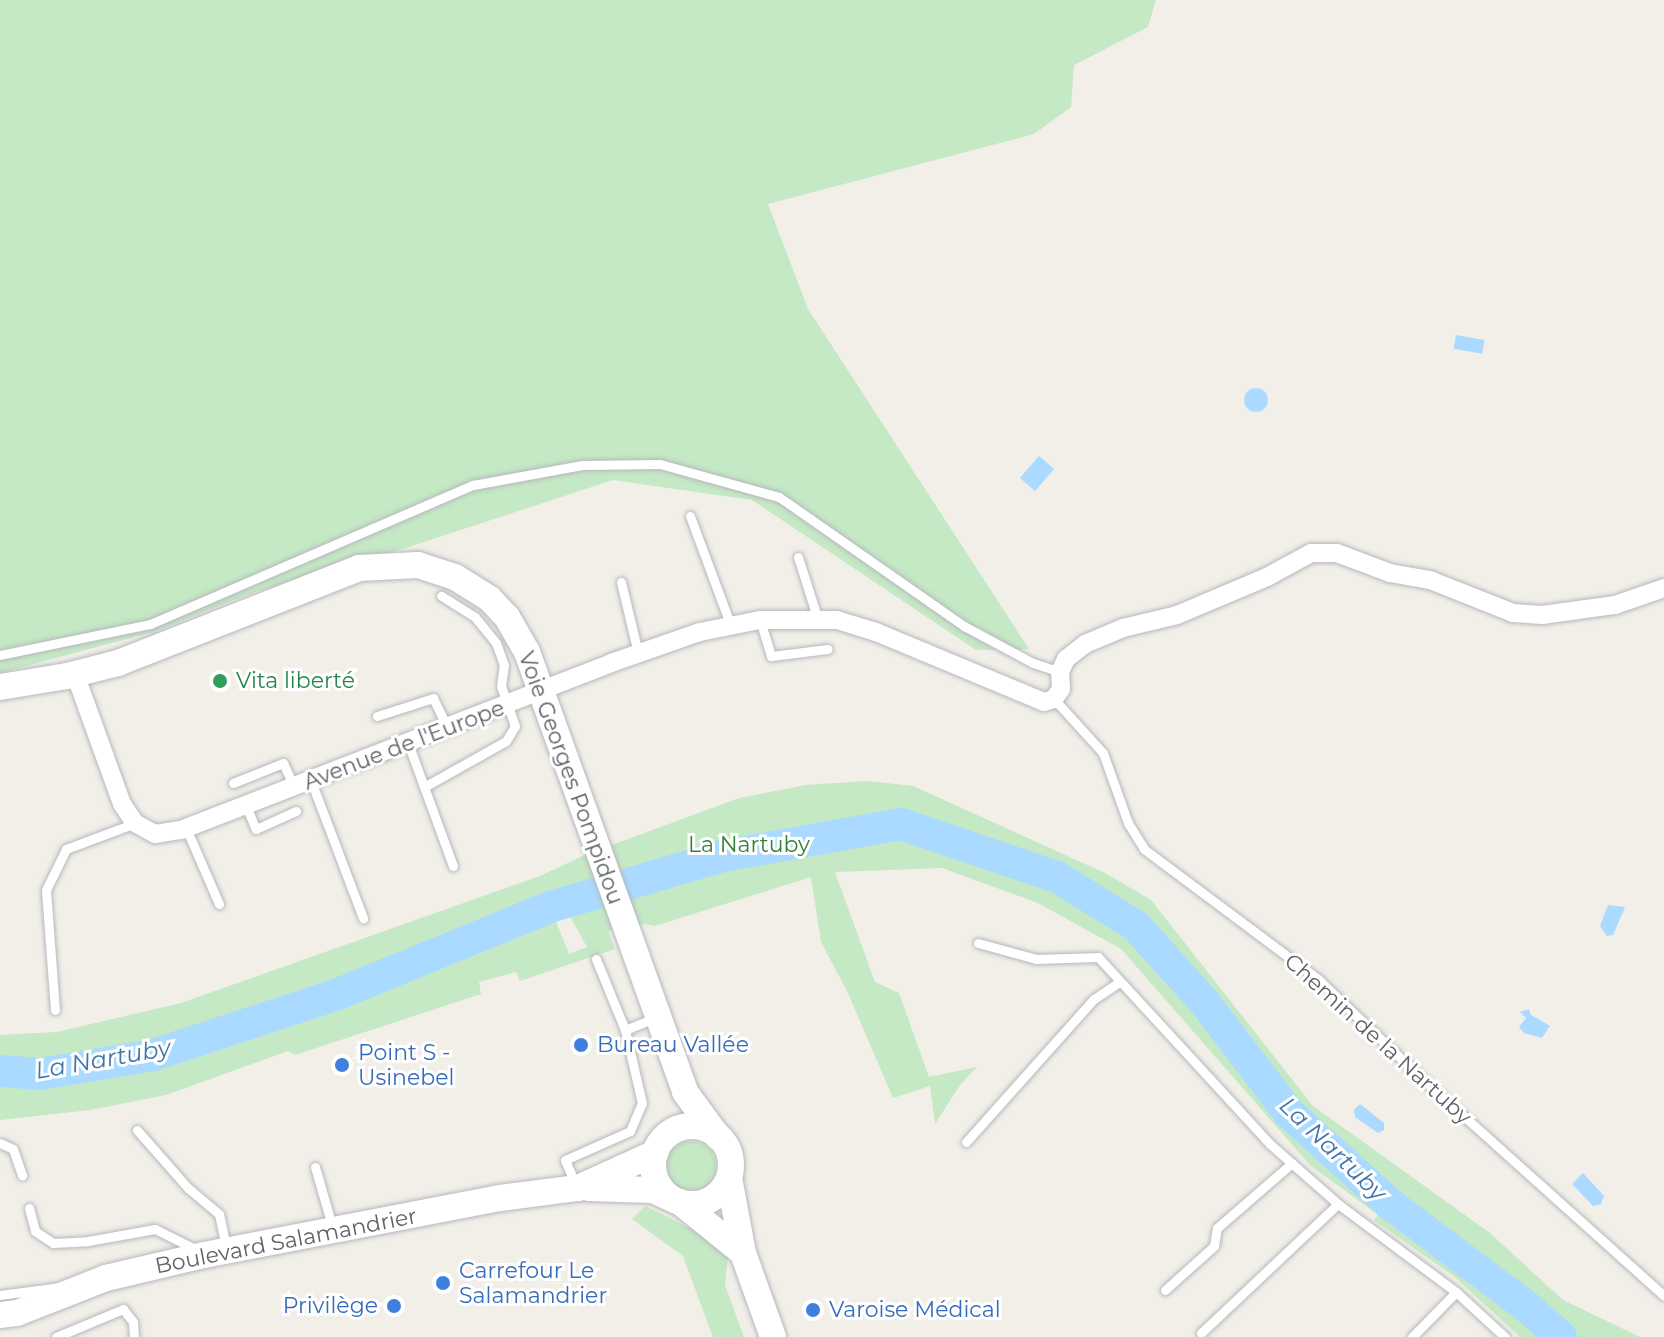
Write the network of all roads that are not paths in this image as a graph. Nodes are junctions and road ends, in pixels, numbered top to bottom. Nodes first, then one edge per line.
1 (690, 516) dead end
2 (798, 557) dead end
3 (621, 582) dead end
4 (1664, 588) edge
5 (441, 596) dead end
6 (760, 620) junction
7 (818, 620) junction
8 (731, 626) junction
9 (828, 649) dead end
10 (638, 653) junction
11 (0, 655) edge
12 (1060, 672) junction
13 (75, 674) junction
14 (0, 687) edge
15 (540, 690) junction
16 (1054, 699) junction
17 (509, 704) junction
18 (377, 716) dead end
19 (447, 727) junction
20 (408, 743) junction
21 (233, 783) dead end
22 (302, 784) junction
23 (424, 787) junction
24 (246, 806) junction
25 (296, 811) dead end
26 (135, 823) junction
27 (186, 828) junction
28 (453, 866) dead end
29 (219, 904) dead end
30 (363, 918) dead end
31 (978, 943) dead end
32 (596, 959) dead end
33 (1119, 982) junction
34 (55, 1010) dead end
35 (658, 1016) junction
36 (625, 1030) junction
37 (685, 1092) junction
38 (137, 1130) dead end
39 (718, 1137) junction
40 (966, 1142) dead end
41 (0, 1143) edge
42 (661, 1145) junction
43 (1292, 1163) junction
44 (315, 1167) dead end
45 (22, 1175) dead end
46 (729, 1178) junction
47 (578, 1188) junction
48 (675, 1200) junction
49 (1338, 1204) junction
50 (29, 1208) dead end
51 (333, 1230) junction
52 (215, 1253) junction
53 (743, 1253) junction
54 (79, 1288) junction
55 (1165, 1290) dead end
56 (1456, 1292) junction
57 (0, 1295) edge
58 (1664, 1296) edge
59 (0, 1315) edge
60 (1201, 1333) dead end
61 (56, 1337) edge
62 (134, 1337) edge
63 (773, 1337) edge
64 (1412, 1337) edge
65 (1505, 1337) edge

1 - 8 lane
2 - 7 lane
3 - 10 lane
4 - 12 street
5 - 17 lane
6 - 7 street, Avenue de l'Europe
6 - 8 street, Avenue de l'Europe
6 - 9 lane
7 - 16 street, Avenue de l'Europe
8 - 10 street, Avenue de l'Europe
10 - 15 street, Avenue de l'Europe
11 - 12 lane
12 - 16 street
13 - 14 main road, Voie Georges Pompidou
13 - 15 main road, Voie Georges Pompidou
13 - 26 street
15 - 17 street, Avenue de l'Europe
15 - 35 main road, Voie Georges Pompidou
16 - 58 lane, Chemin de la Nartuby
17 - 19 street, Avenue de l'Europe
17 - 23 lane
18 - 19 lane
19 - 20 street, Avenue de l'Europe
20 - 22 street, Avenue de l'Europe
20 - 23 lane
21 - 22 lane
22 - 24 street, Avenue de l'Europe
22 - 30 lane
23 - 28 lane
24 - 25 lane
24 - 27 street, Avenue de l'Europe
26 - 27 street, Avenue de l'Europe
26 - 34 lane
27 - 29 lane
31 - 33 lane
32 - 36 lane
33 - 40 lane
33 - 43 lane
35 - 36 lane
35 - 37 main road, Voie Georges Pompidou
36 - 47 lane
37 - 39 main road, Voie Georges Pompidou
37 - 42 main road
38 - 52 lane
39 - 42 main road
39 - 46 main road
41 - 45 lane
42 - 47 main road, Boulevard Salamandrier
42 - 48 main road
43 - 49 lane
43 - 55 lane
44 - 51 lane
46 - 48 main road
46 - 53 main road
47 - 48 main road, Boulevard Salamandrier
47 - 51 main road, Boulevard Salamandrier
48 - 53 main road
49 - 56 lane
49 - 60 lane
50 - 52 lane
51 - 52 main road, Boulevard Salamandrier
52 - 54 main road, Boulevard Salamandrier
53 - 63 main road
54 - 57 lane
54 - 59 main road, Boulevard Salamandrier
56 - 64 lane
56 - 65 lane
61 - 62 lane

